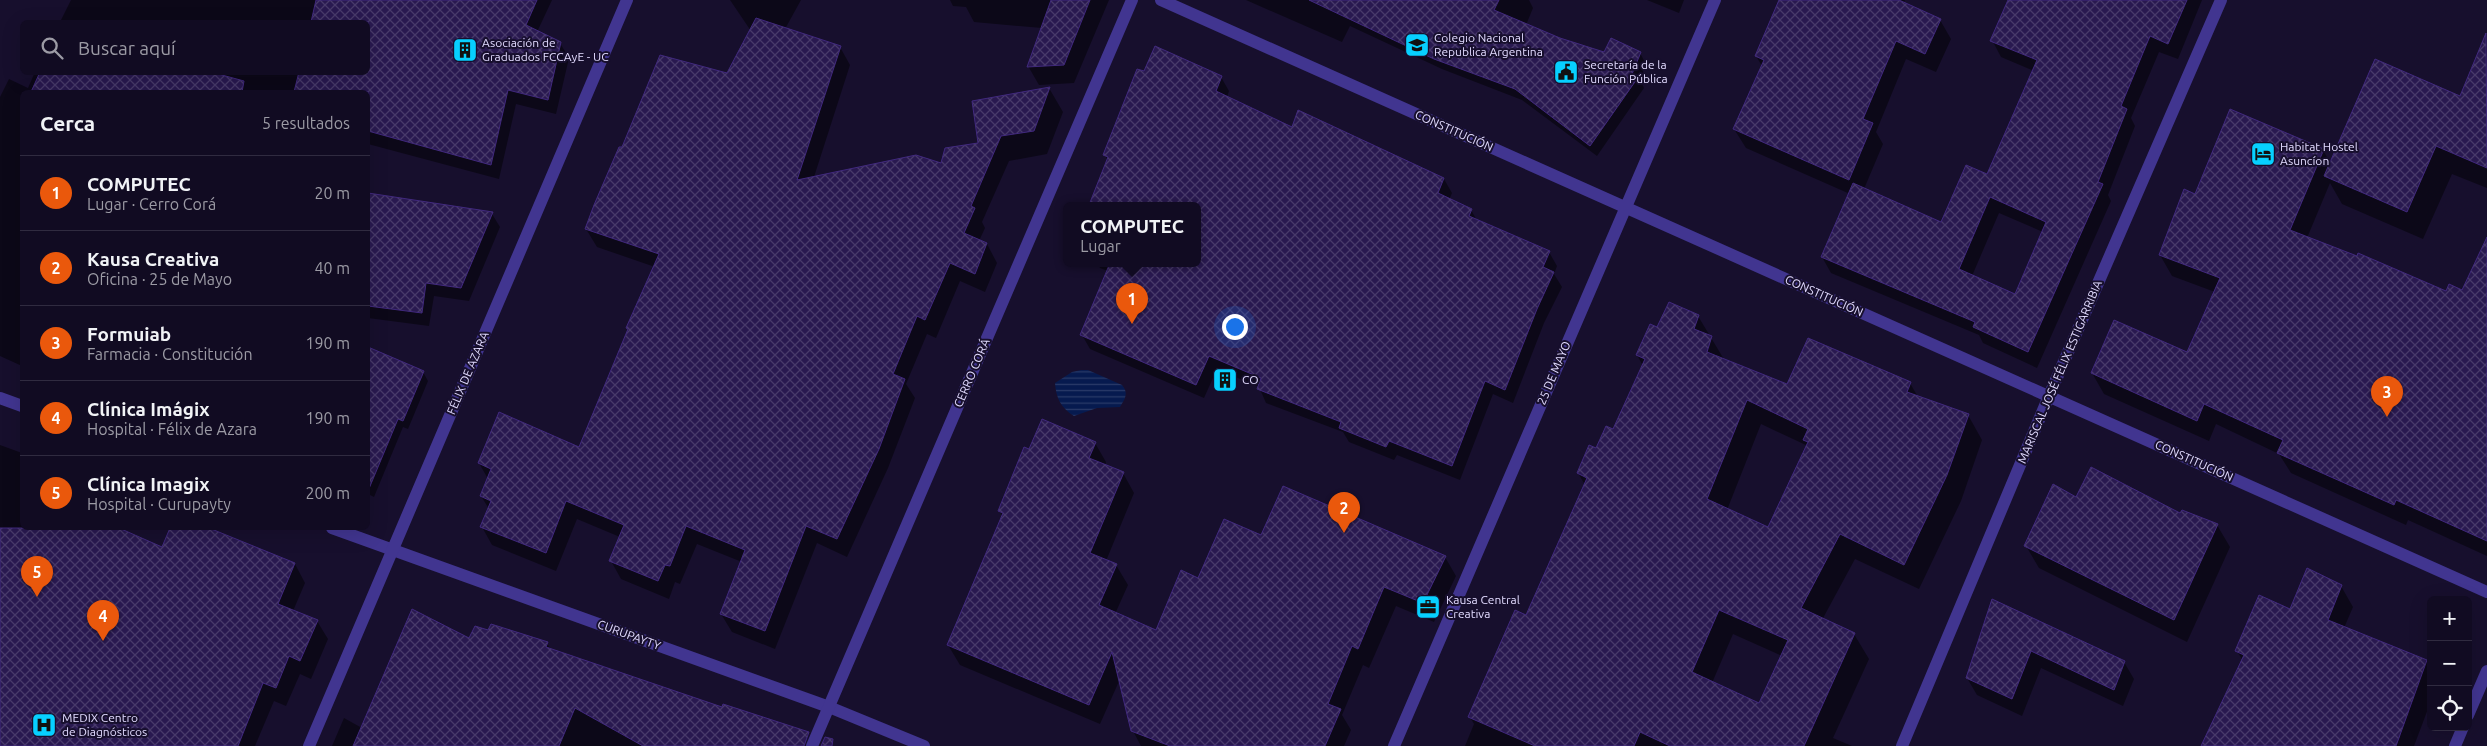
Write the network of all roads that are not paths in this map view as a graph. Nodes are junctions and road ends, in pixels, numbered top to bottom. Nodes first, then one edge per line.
1 (627, 0) edge
2 (1132, 0) edge
3 (1162, 0) edge
4 (1715, 0) edge
5 (2221, 0) edge
6 (1626, 207) junction
7 (2049, 396) junction
8 (0, 398) edge
9 (20, 405) edge
10 (337, 530) edge
11 (392, 551) junction
12 (2487, 592) edge
13 (2487, 671) edge
14 (2472, 706) edge
15 (829, 707) junction
16 (2461, 731) edge
17 (309, 746) edge
18 (812, 746) edge
19 (924, 746) edge
20 (1394, 746) edge
21 (1902, 746) edge
22 (2455, 746) edge

1 - 11 street, FÉLIX DE AZARA
2 - 15 street, CERRO CORÁ
3 - 6 street, CONSTITUCIÓN
4 - 6 street, 25 DE MAYO
5 - 7 street, MARISCAL JOSÉ FÉLIX ESTIGARRIBIA
6 - 7 street, CONSTITUCIÓN
6 - 20 street, 25 DE MAYO
7 - 12 street, CONSTITUCIÓN
7 - 21 street, MARISCAL JOSÉ FÉLIX ESTIGARRIBIA
8 - 9 street
10 - 11 street, CURUPAYTY
11 - 15 street, CURUPAYTY
11 - 17 street, FÉLIX DE AZARA
13 - 14 street
15 - 18 street, CERRO CORÁ
15 - 19 street, CURUPAYTY
16 - 22 street

